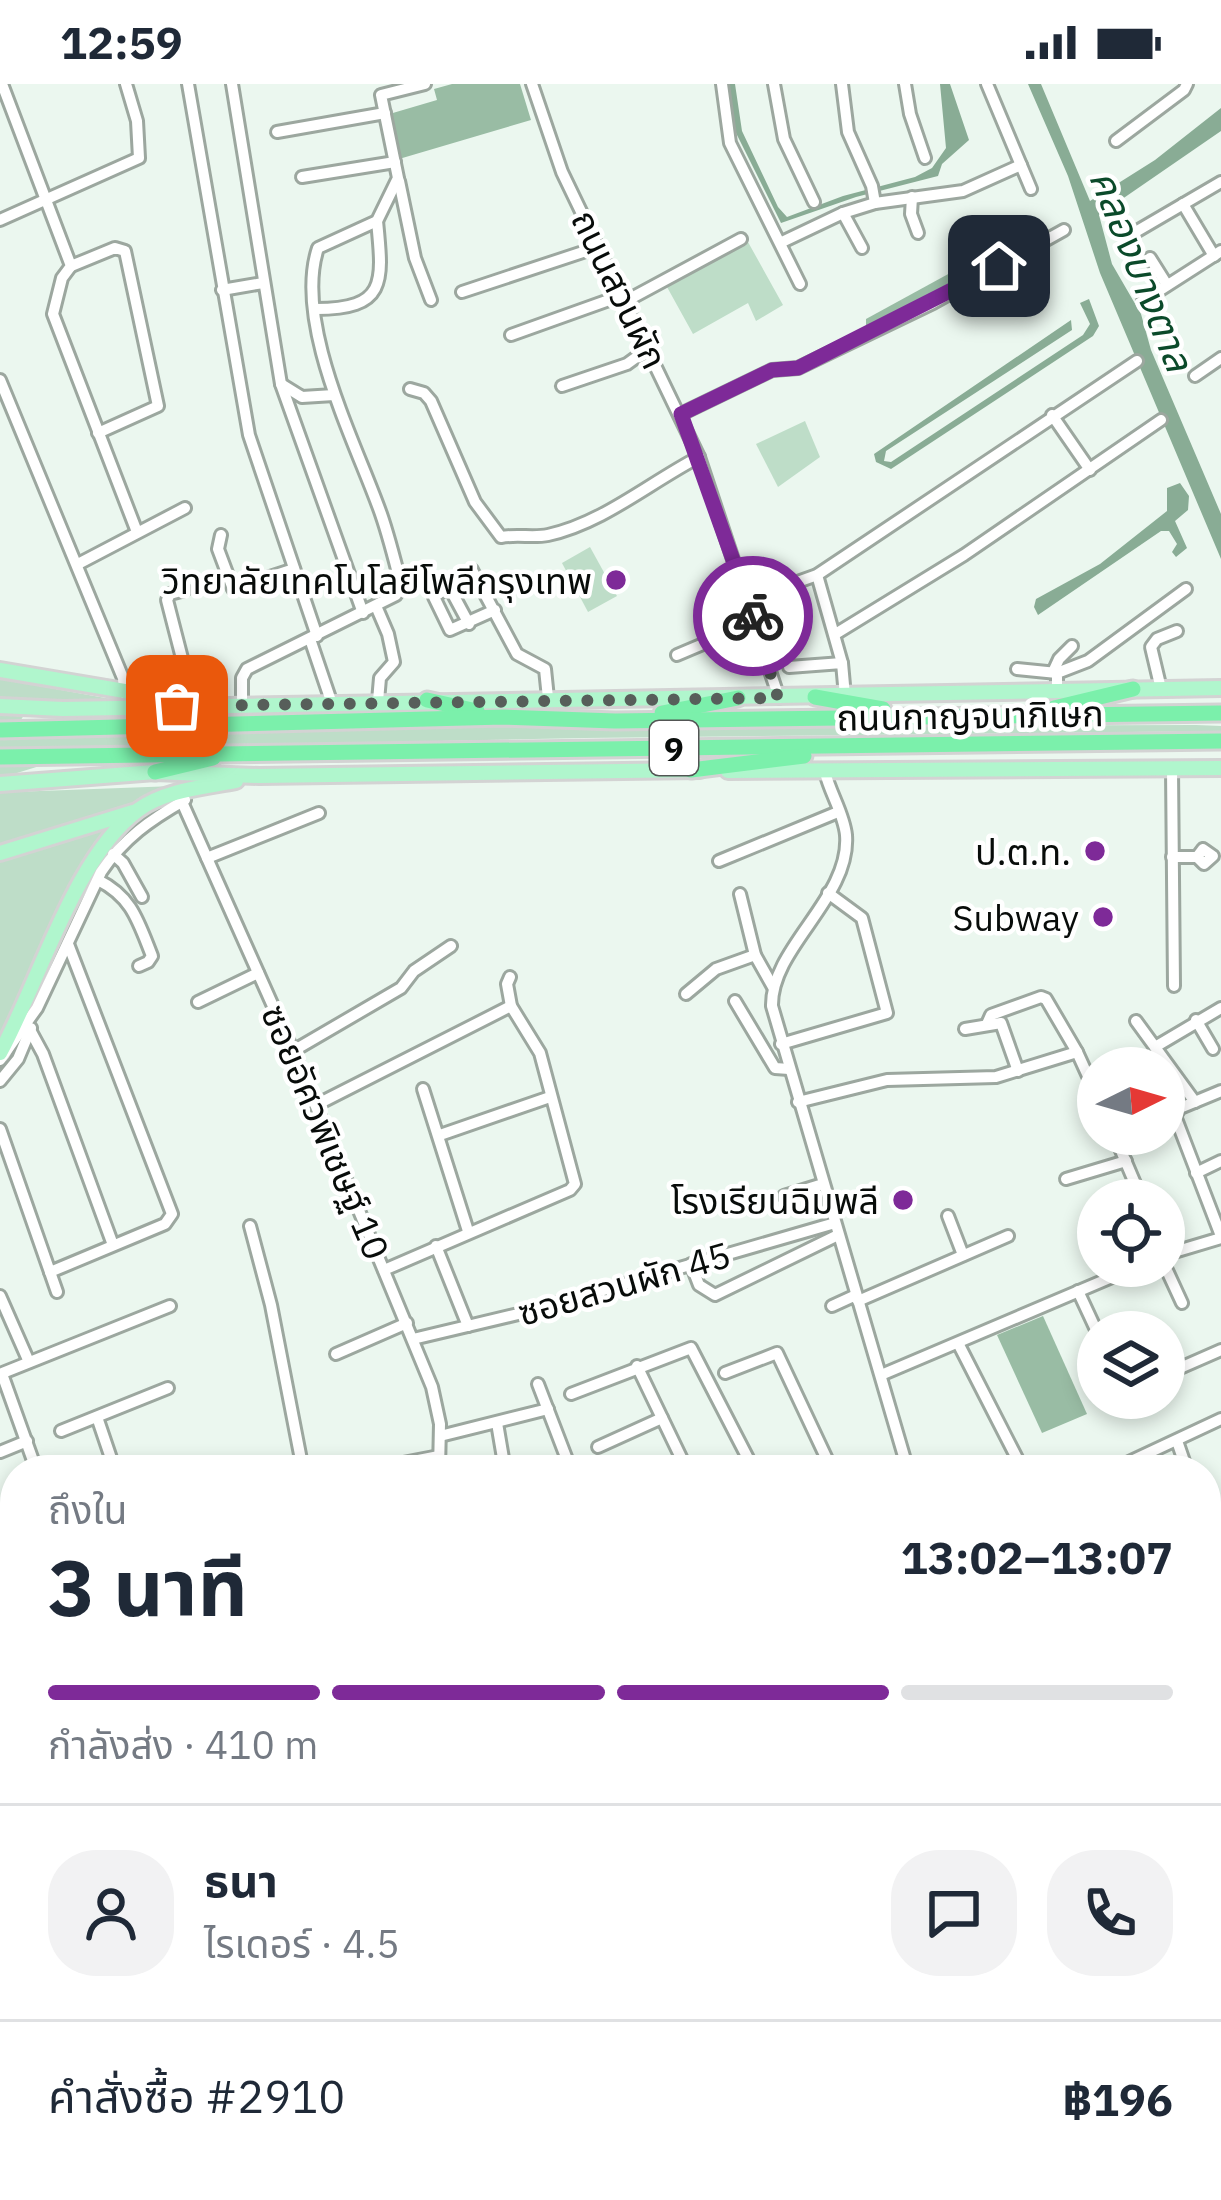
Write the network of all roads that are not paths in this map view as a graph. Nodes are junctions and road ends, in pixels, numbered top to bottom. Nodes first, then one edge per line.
1 (2, 84) edge
2 (126, 84) edge
3 (188, 84) edge
4 (232, 84) edge
5 (424, 84) edge
6 (532, 84) edge
7 (722, 84) edge
8 (774, 84) edge
9 (842, 84) edge
10 (905, 84) edge
11 (987, 84) edge
12 (1186, 84) edge
13 (379, 89) edge
14 (385, 112) junction
15 (277, 132) dead end
16 (1116, 141) dead end
17 (926, 158) dead end
18 (395, 162) junction
19 (1021, 165) junction
20 (302, 178) dead end
21 (398, 178) junction
22 (1221, 182) edge
23 (1031, 189) dead end
24 (874, 195) junction
25 (912, 197) junction
26 (45, 202) junction
27 (814, 202) dead end
28 (1183, 204) junction
29 (843, 213) junction
30 (0, 220) edge
31 (377, 221) junction
32 (1064, 230) dead end
33 (918, 233) dead end
34 (1132, 234) dead end
35 (741, 238) dead end
36 (782, 242) junction
37 (598, 247) junction
38 (862, 248) dead end
39 (1218, 254) edge
40 (1150, 258) dead end
41 (71, 266) junction
42 (263, 283) junction
43 (800, 284) dead end
44 (1167, 285) junction
45 (222, 290) junction
46 (462, 292) dead end
47 (625, 298) junction
48 (431, 300) dead end
49 (1143, 301) dead end
50 (316, 309) junction
51 (511, 335) dead end
52 (649, 348) junction
53 (1221, 358) edge
54 (1137, 361) dead end
55 (1195, 376) dead end
56 (280, 384) junction
57 (1, 385) edge
58 (562, 386) dead end
59 (410, 389) dead end
60 (334, 395) junction
61 (681, 414) junction
62 (1052, 416) junction
63 (1161, 420) dead end
64 (98, 433) junction
65 (699, 457) junction
66 (1090, 470) junction
67 (185, 508) dead end
68 (137, 532) junction
69 (221, 535) dead end
70 (78, 565) junction
71 (294, 569) junction
72 (817, 575) junction
73 (448, 585) junction
74 (185, 590) dead end
75 (1186, 590) dead end
76 (764, 594) dead end
77 (376, 606) junction
78 (495, 610) junction
79 (362, 613) junction
80 (755, 622) junction
81 (469, 624) junction
82 (1177, 631) dead end
83 (836, 633) junction
84 (314, 638) junction
85 (1072, 646) dead end
86 (676, 655) dead end
87 (842, 662) junction
88 (789, 667) dead end
89 (1017, 669) dead end
90 (0, 670) edge
91 (1055, 673) junction
92 (1161, 688) junction
93 (1221, 688) edge
94 (1133, 689) junction
95 (1057, 691) junction
96 (124, 693) junction
97 (845, 696) junction
98 (815, 697) junction
99 (548, 698) junction
100 (738, 698) junction
101 (778, 698) junction
102 (379, 700) junction
103 (427, 700) junction
104 (193, 701) junction
105 (331, 701) junction
106 (242, 703) junction
107 (213, 704) junction
108 (0, 706) edge
109 (1221, 713) edge
110 (1028, 714) junction
111 (922, 716) junction
112 (504, 717) junction
113 (624, 720) junction
114 (4, 729) edge
115 (1221, 741) edge
116 (872, 748) junction
117 (245, 751) junction
118 (5, 757) edge
119 (1221, 768) edge
120 (1172, 769) junction
121 (692, 770) junction
122 (155, 772) junction
123 (825, 772) junction
124 (259, 776) junction
125 (0, 784) edge
126 (209, 787) junction
127 (182, 802) junction
128 (137, 810) junction
129 (319, 812) dead end
130 (838, 812) junction
131 (0, 853) edge
132 (113, 854) junction
133 (1210, 856) dead end
134 (1172, 857) junction
135 (207, 858) junction
136 (718, 861) dead end
137 (98, 880) junction
138 (740, 893) dead end
139 (828, 893) junction
140 (142, 897) dead end
141 (68, 944) junction
142 (451, 946) dead end
143 (755, 955) junction
144 (139, 966) dead end
145 (258, 973) junction
146 (510, 977) dead end
147 (1174, 986) dead end
148 (773, 987) junction
149 (686, 994) dead end
150 (198, 1001) dead end
151 (735, 1001) dead end
152 (511, 1006) junction
153 (38, 1008) junction
154 (1221, 1008) edge
155 (1196, 1020) junction
156 (1136, 1022) dead end
157 (987, 1024) junction
158 (965, 1029) dead end
159 (30, 1030) junction
160 (781, 1044) junction
161 (1155, 1047) joint
162 (1213, 1049) dead end
163 (293, 1051) junction
164 (1077, 1052) joint
165 (0, 1056) edge
166 (789, 1069) junction
167 (1018, 1071) junction
168 (0, 1081) edge
169 (1185, 1088) edge
170 (423, 1089) dead end
171 (1221, 1091) edge
172 (550, 1097) junction
173 (798, 1102) junction
174 (1195, 1102) junction
175 (316, 1105) junction
176 (0, 1129) edge
177 (440, 1136) junction
178 (1123, 1155) edge
179 (1126, 1161) junction
180 (1221, 1161) edge
181 (1196, 1173) junction
182 (1066, 1179) dead end
183 (1133, 1179) edge
184 (823, 1184) junction
185 (784, 1196) dead end
186 (948, 1216) dead end
187 (250, 1226) dead end
188 (836, 1229) junction
189 (468, 1231) junction
190 (1008, 1236) dead end
191 (1220, 1241) edge
192 (112, 1245) junction
193 (436, 1246) junction
194 (1185, 1251) edge
195 (963, 1256) junction
196 (692, 1264) junction
197 (384, 1270) junction
198 (50, 1272) junction
199 (1088, 1287) edge
200 (1176, 1287) edge
201 (1078, 1291) junction
202 (57, 1292) dead end
203 (0, 1296) edge
204 (857, 1298) junction
205 (1182, 1303) dead end
206 (170, 1306) dead end
207 (832, 1306) dead end
208 (1087, 1311) edge
209 (407, 1323) junction
210 (468, 1326) junction
211 (413, 1339) junction
212 (959, 1345) junction
213 (1221, 1350) edge
214 (336, 1354) dead end
215 (29, 1362) junction
216 (638, 1366) junction
217 (1185, 1366) edge
218 (725, 1373) dead end
219 (1, 1374) edge
220 (880, 1375) junction
221 (538, 1384) dead end
222 (168, 1388) dead end
223 (572, 1394) dead end
224 (548, 1409) junction
225 (97, 1417) junction
226 (662, 1418) junction
227 (1221, 1418) edge
228 (497, 1423) junction
229 (61, 1431) dead end
230 (440, 1436) junction
231 (27, 1441) junction
232 (1177, 1442) junction
233 (598, 1447) dead end
234 (0, 1452) edge
235 (32, 1455) edge
236 (110, 1455) edge
237 (300, 1455) edge
238 (439, 1455) edge
239 (502, 1455) edge
240 (565, 1455) edge
241 (680, 1455) edge
242 (747, 1455) edge
243 (825, 1455) edge
244 (904, 1455) edge
245 (1015, 1455) edge
246 (1147, 1455) edge
247 (1182, 1455) edge

1 - 26 street
2 - 26 street
3 - 45 street
4 - 42 street
5 - 13 street
6 - 37 street, ถนนสวนผัก
7 - 36 street
8 - 27 street
9 - 24 street
10 - 17 street
11 - 19 street
12 - 16 street
13 - 14 street
14 - 15 street
14 - 18 street
18 - 20 street
18 - 21 street
19 - 23 street
19 - 25 street
21 - 31 street
21 - 48 street
22 - 28 street
24 - 25 street
24 - 29 street
25 - 33 street
26 - 30 street
26 - 41 street
28 - 34 street
28 - 39 street
29 - 36 street
29 - 38 street
31 - 50 street
31 - 50 street
32 - 61 street
35 - 47 street
36 - 43 street
37 - 46 street
37 - 47 street, ถนนสวนผัก
39 - 44 street
40 - 44 street
41 - 64 street
41 - 64 street
42 - 45 street
42 - 56 street
44 - 49 street
45 - 71 street
47 - 51 street
47 - 52 street, ถนนสวนผัก
50 - 60 street
52 - 58 street
52 - 61 street, ถนนสวนผัก
53 - 55 street
54 - 62 street
56 - 60 street
56 - 79 street
57 - 70 street
59 - 65 street
60 - 77 street
61 - 65 street, ถนนสวนผัก
62 - 66 street
62 - 72 street
63 - 66 street
64 - 68 street
65 - 80 street, ถนนสวนผัก
66 - 83 street
67 - 68 street
68 - 70 street
69 - 71 street
70 - 96 street
71 - 84 street
72 - 76 street
72 - 83 street
73 - 78 street
73 - 81 street
73 - 81 street
74 - 104 street
75 - 91 street
77 - 79 street
77 - 102 street
78 - 81 street
78 - 99 street
79 - 84 street
80 - 86 street
80 - 101 street, ถนนสวนผัก
82 - 92 street
83 - 87 street
84 - 105 street
84 - 106 street
85 - 91 street
87 - 88 street
87 - 97 street
89 - 91 street
90 - 96 main road
91 - 95 street
92 - 93 main road
92 - 94 main road
94 - 95 main road
94 - 110 highway
95 - 97 main road
96 - 104 main road
97 - 98 main road
98 - 101 main road
98 - 111 highway
99 - 100 main road
99 - 103 main road
100 - 101 main road
100 - 113 highway
102 - 103 main road
102 - 105 main road
103 - 112 highway
104 - 107 main road
105 - 106 main road
106 - 107 main road
107 - 108 main road
109 - 110 highway, ถนนกาญจนาภิเษก / 9
110 - 111 highway, ถนนกาญจนาภิเษก / 9
111 - 113 highway, ถนนกาญจนาภิเษก / 9
112 - 113 highway, ถนนกาญจนาภิเษก / 9
112 - 114 highway, ถนนกาญจนาภิเษก / 9
115 - 116 highway, ถนนกาญจนาภิเษก / 9
116 - 117 highway, ถนนกาญจนาภิเษก / 9
116 - 121 highway
117 - 118 highway, ถนนกาญจนาภิเษก / 9
117 - 122 highway
119 - 120 main road
120 - 123 main road
120 - 134 street
121 - 123 main road
121 - 124 main road
122 - 124 main road
122 - 125 main road
123 - 130 street
124 - 126 main road
126 - 127 street
126 - 128 main road
127 - 132 street
127 - 135 street, ซอยอัศวพิเชษฐ์ 10
128 - 131 main road
128 - 165 main road
129 - 135 street
130 - 136 street
130 - 139 street
132 - 137 street
132 - 140 street
133 - 134 street
134 - 147 street
135 - 145 street, ซอยอัศวพิเชษฐ์ 10
137 - 141 street
137 - 144 street
138 - 143 street
139 - 148 street
139 - 160 street
141 - 153 street
141 - 192 street
142 - 163 street
143 - 148 street
143 - 149 street
145 - 150 street
145 - 163 street, ซอยอัศวพิเชษฐ์ 10
146 - 152 street
148 - 160 street
151 - 166 street
152 - 172 street
152 - 175 street
153 - 159 street
153 - 165 street
154 - 155 street
155 - 161 street
155 - 162 street
156 - 161 street
157 - 158 street
157 - 164 street
157 - 167 street
159 - 168 street
159 - 192 street
160 - 166 street
163 - 175 street, ซอยอัศวพิเชษฐ์ 10
164 - 167 street
166 - 173 street
167 - 173 street
169 - 174 street
170 - 177 street
171 - 174 street
172 - 177 street
172 - 189 street
173 - 184 street
174 - 181 street
175 - 197 street, ซอยอัศวพิเชษฐ์ 10
176 - 198 street
177 - 189 street
178 - 179 street
179 - 182 street
179 - 183 street
180 - 181 street
181 - 191 street
184 - 185 street
184 - 188 street
186 - 195 street
187 - 237 street
188 - 196 street, ซอยสวนผัก 45
188 - 196 street
188 - 204 street
189 - 193 street
190 - 195 street
191 - 194 street
192 - 198 street
193 - 197 street
193 - 210 street
195 - 204 street
196 - 210 street, ซอยสวนผัก 45
197 - 209 street, ซอยอัศวพิเชษฐ์ 10
198 - 202 street
199 - 201 street
200 - 205 street
201 - 208 street
201 - 212 street
203 - 215 street
204 - 207 street
204 - 220 street
206 - 215 street
209 - 211 street, ซอยอัศวพิเชษฐ์ 10
209 - 214 street
210 - 211 street, ซอยสวนผัก 45
211 - 230 street, ซอยอัศวพิเชษฐ์ 10
212 - 220 street
212 - 245 street
213 - 217 street
215 - 219 street
216 - 223 street
216 - 226 street
216 - 242 street
218 - 243 street
219 - 231 street
220 - 244 street
221 - 224 street
222 - 225 street
224 - 228 street
224 - 240 street
225 - 229 street
225 - 236 street
226 - 233 street
226 - 241 street
227 - 232 street
228 - 230 street
228 - 239 street
230 - 238 street, ซอยอัศวพิเชษฐ์ 10
231 - 234 street
231 - 235 street
232 - 246 street
232 - 247 street

